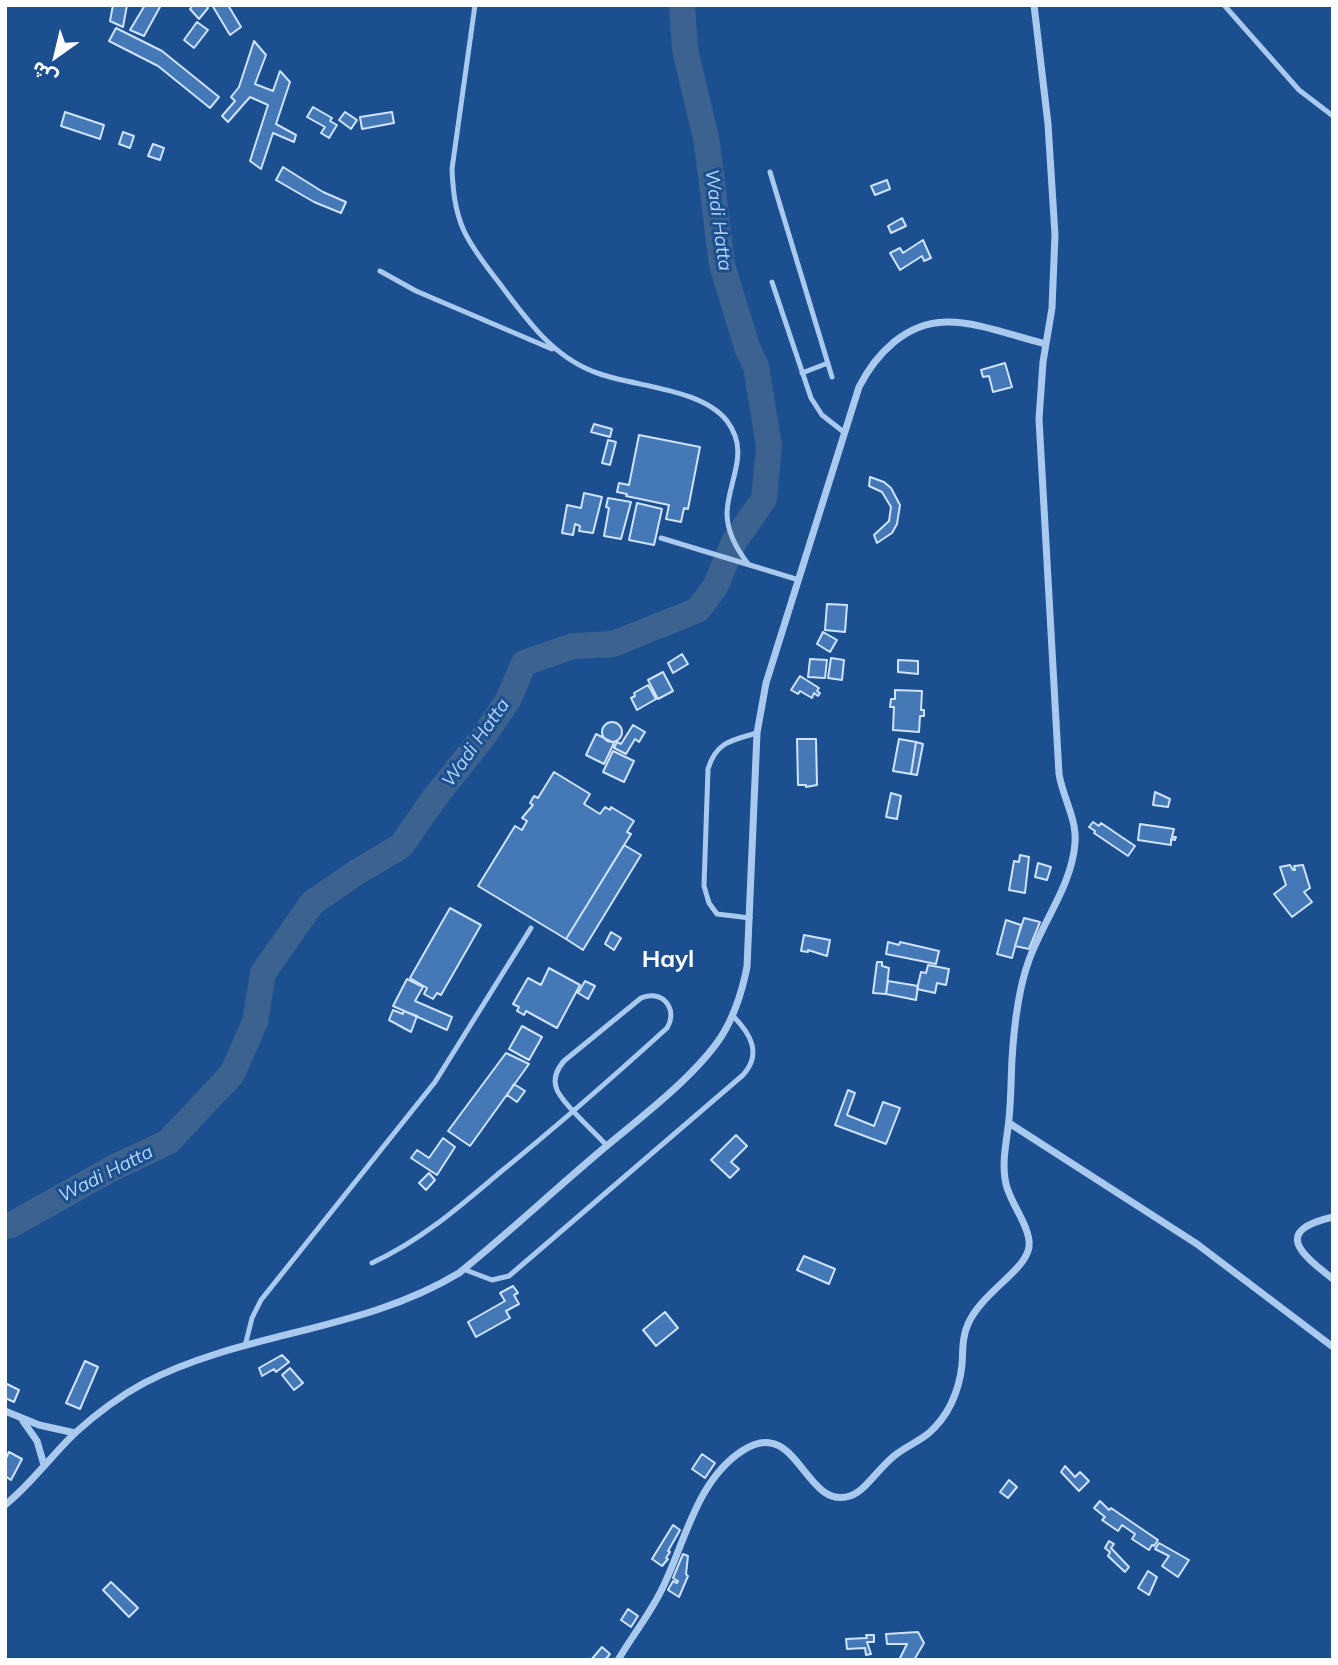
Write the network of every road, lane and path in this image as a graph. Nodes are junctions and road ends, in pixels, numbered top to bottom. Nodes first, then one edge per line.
1 (475, 5) edge
2 (1034, 5) edge
3 (1224, 5) edge
4 (1333, 116) edge
5 (770, 172) dead end
6 (380, 271) dead end
7 (772, 282) dead end
8 (1046, 344) junction
9 (558, 352) junction
10 (828, 363) junction
11 (802, 373) junction
12 (832, 377) dead end
13 (845, 433) junction
14 (662, 538) dead end
15 (749, 565) junction
16 (799, 580) junction
17 (757, 733) junction
18 (750, 918) junction
19 (531, 928) dead end
20 (733, 1016) junction
21 (575, 1111) junction
22 (1009, 1123) junction
23 (607, 1146) junction
24 (1333, 1217) edge
25 (372, 1263) dead end
26 (463, 1269) junction
27 (1333, 1279) edge
28 (245, 1346) junction
29 (1333, 1347) edge
30 (5, 1411) edge
31 (20, 1418) junction
32 (75, 1433) junction
33 (44, 1465) junction
34 (5, 1505) edge
35 (618, 1660) edge

1 - 9 lane
2 - 8 street
3 - 4 lane
5 - 10 lane
6 - 9 lane
7 - 11 lane
8 - 13 street
8 - 22 street
9 - 15 lane
10 - 11 lane
10 - 12 lane
11 - 13 lane
13 - 16 street
14 - 15 lane
15 - 16 lane
16 - 17 street
17 - 18 street
17 - 18 lane
18 - 20 street
19 - 28 lane
20 - 23 street
20 - 26 lane
21 - 21 lane
21 - 23 lane
21 - 25 lane
22 - 29 street
22 - 35 street
23 - 26 street
24 - 27 street
26 - 28 street
28 - 32 street
30 - 31 street
31 - 32 street
31 - 33 street
32 - 33 street
33 - 34 street

